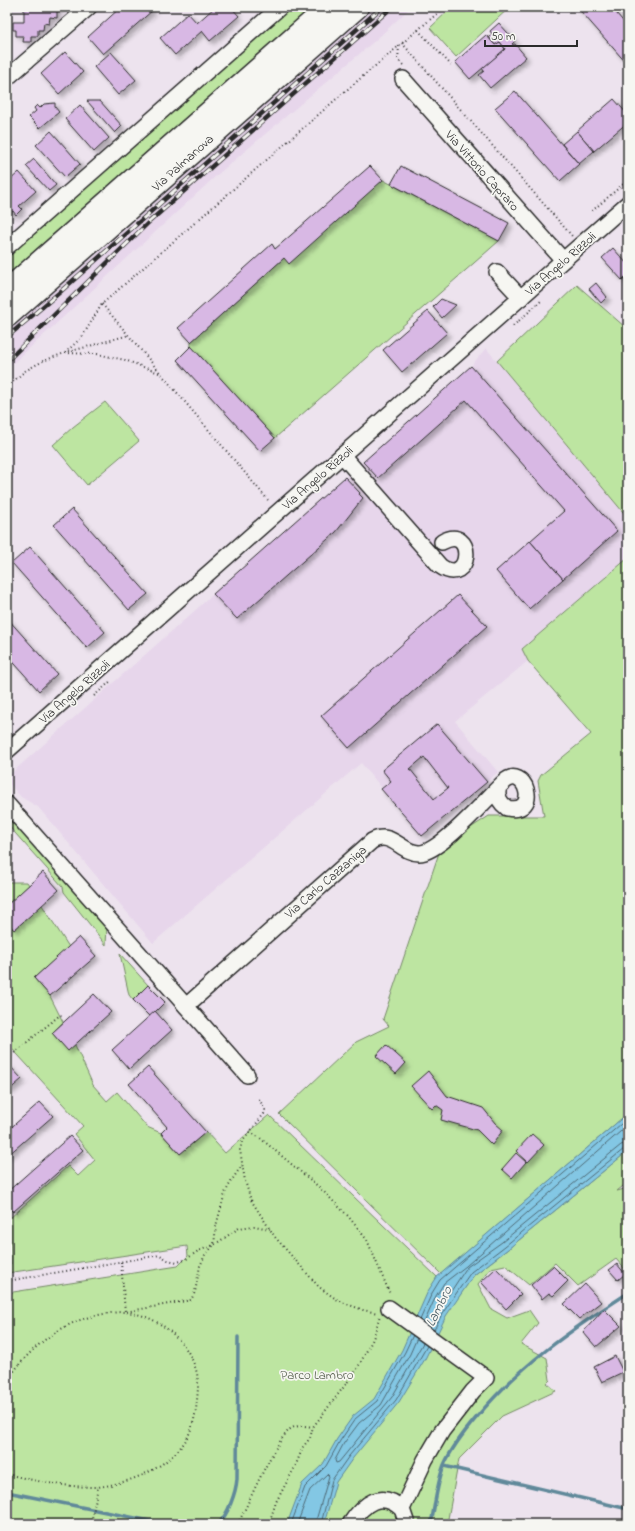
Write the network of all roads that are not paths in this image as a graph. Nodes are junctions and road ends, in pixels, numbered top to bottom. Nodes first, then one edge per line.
1 (89, 7) edge
2 (280, 7) edge
3 (329, 7) edge
4 (357, 7) edge
5 (7, 78) edge
6 (403, 80) dead end
7 (628, 203) edge
8 (7, 247) edge
9 (564, 260) junction
10 (497, 272) dead end
11 (7, 291) edge
12 (521, 298) junction
13 (7, 316) edge
14 (342, 455) junction
15 (442, 542) dead end
16 (7, 751) edge
17 (499, 787) junction
18 (7, 804) edge
19 (504, 806) junction
20 (477, 810) junction
21 (186, 1006) junction
22 (247, 1075) dead end
23 (392, 1311) road end
24 (402, 1509) junction
25 (350, 1524) edge
26 (407, 1524) edge

1 - 5 street
2 - 8 street
3 - 11 highway, Via Palmanova
4 - 13 highway, Via Palmanova
6 - 9 street, Via Vittorio Capraro
7 - 9 street, Via Angelo Rizzoli
9 - 12 street, Via Angelo Rizzoli
10 - 12 street
12 - 14 street, Via Angelo Rizzoli
14 - 15 street
14 - 16 street, Via Angelo Rizzoli
17 - 19 street
17 - 19 street
17 - 20 street, Via Carlo Cazzaniga
18 - 21 street
19 - 20 street
20 - 21 street, Via Carlo Cazzaniga
21 - 22 street
23 - 24 street
24 - 25 street
24 - 26 street

